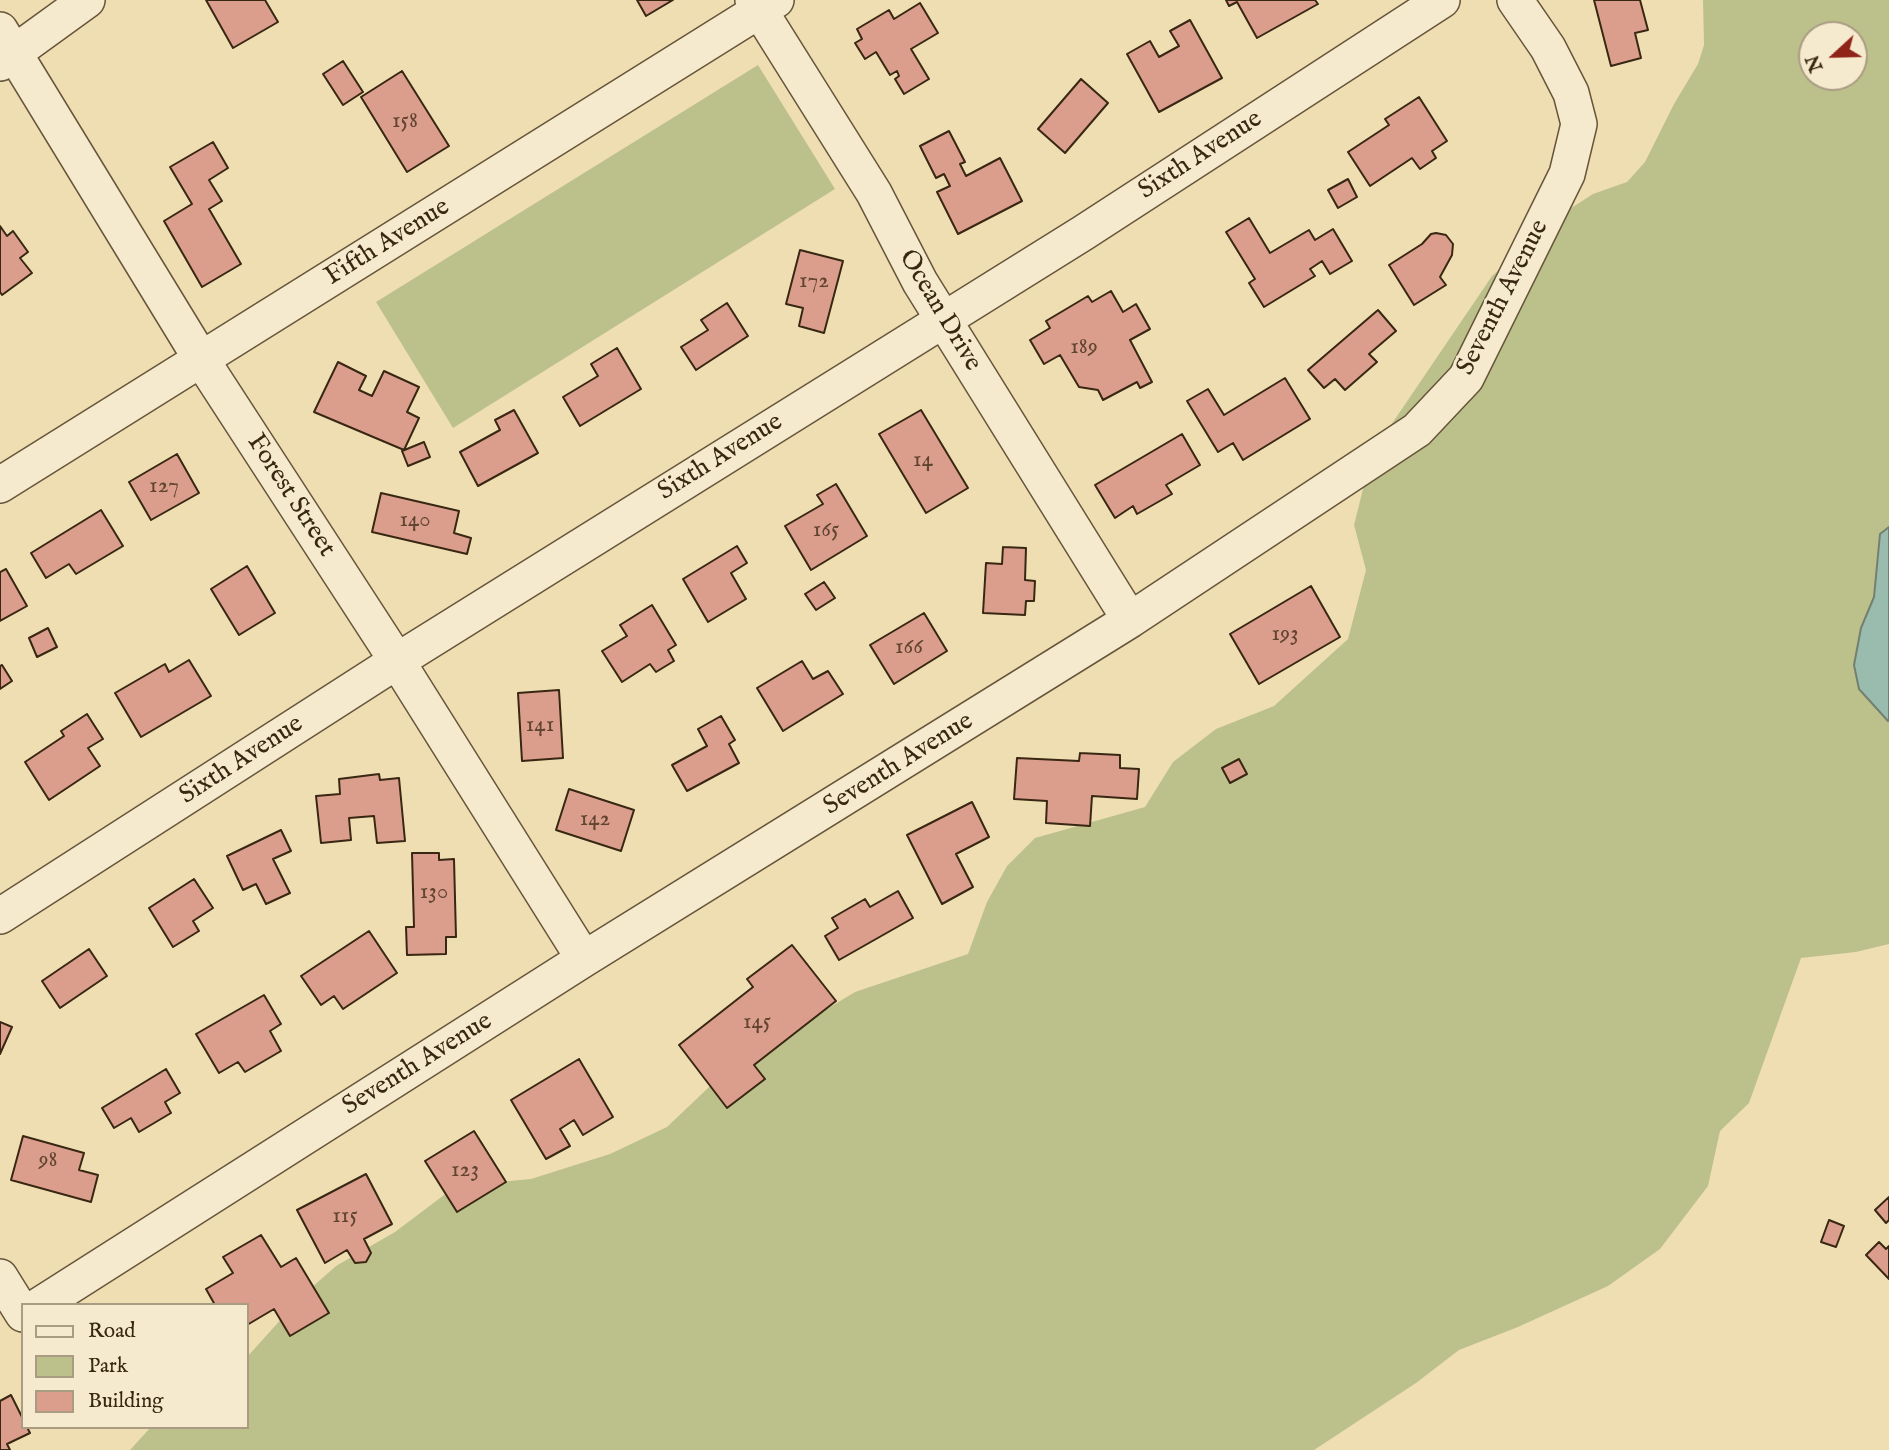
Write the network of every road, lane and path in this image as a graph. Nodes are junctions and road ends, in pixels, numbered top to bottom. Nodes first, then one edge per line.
1 (88, 0) edge
2 (1442, 0) edge
3 (1515, 0) edge
4 (763, 3) edge
5 (5, 49) edge
6 (943, 319) junction
7 (201, 359) junction
8 (0, 485) edge
9 (1130, 620) junction
10 (397, 661) junction
11 (0, 916) edge
12 (584, 959) junction
13 (0, 1277) edge
14 (43, 1303) edge
15 (21, 1312) edge
16 (21, 1316) edge
17 (0, 1329) edge

1 - 5 street
2 - 6 street, Sixth Avenue
3 - 9 street, Seventh Avenue
4 - 6 street, Ocean Drive
4 - 7 street, Fifth Avenue
5 - 7 street, Forest Street
6 - 9 street, Ocean Drive
6 - 10 street, Sixth Avenue
7 - 8 street, Fifth Avenue
7 - 10 street, Forest Street
9 - 12 street, Seventh Avenue
10 - 11 street, Sixth Avenue
10 - 12 street, Forest Street
12 - 14 street, Seventh Avenue
13 - 15 street
16 - 17 street

